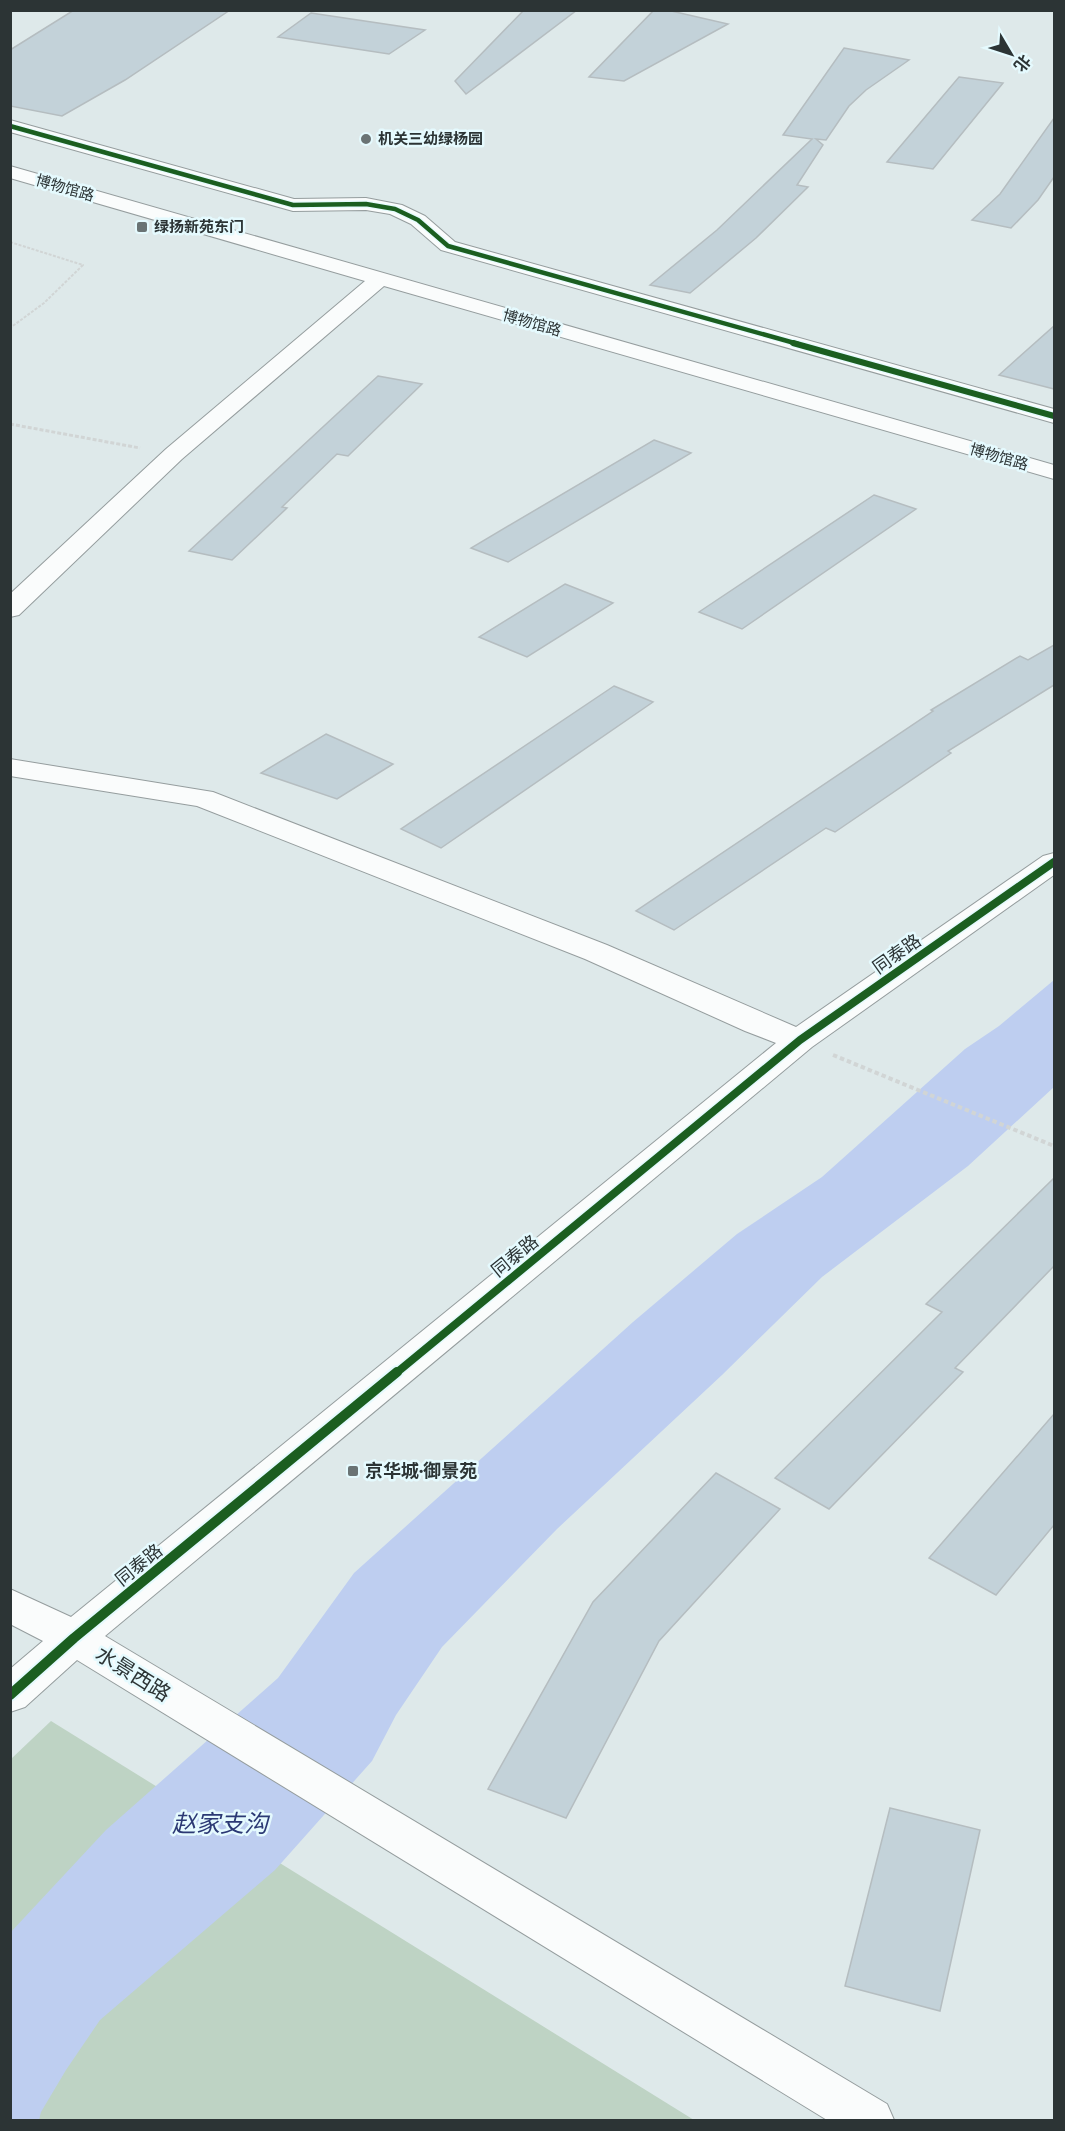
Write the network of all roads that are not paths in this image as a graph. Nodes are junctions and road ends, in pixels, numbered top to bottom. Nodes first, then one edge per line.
1 (10, 126) edge
2 (10, 172) edge
3 (379, 280) junction
4 (1054, 416) edge
5 (1054, 472) edge
6 (10, 609) edge
7 (10, 767) edge
8 (1054, 862) edge
9 (800, 1040) junction
10 (10, 1605) edge
11 (74, 1638) junction
12 (10, 1695) edge
13 (870, 2121) edge

1 - 4 street
2 - 3 street, 博物馆路
3 - 5 street, 博物馆路
3 - 6 street
7 - 9 street
8 - 9 street, 同泰路
9 - 11 street, 同泰路
10 - 11 street, 水景西路
11 - 12 street, 同泰路
11 - 13 street, 水景西路

